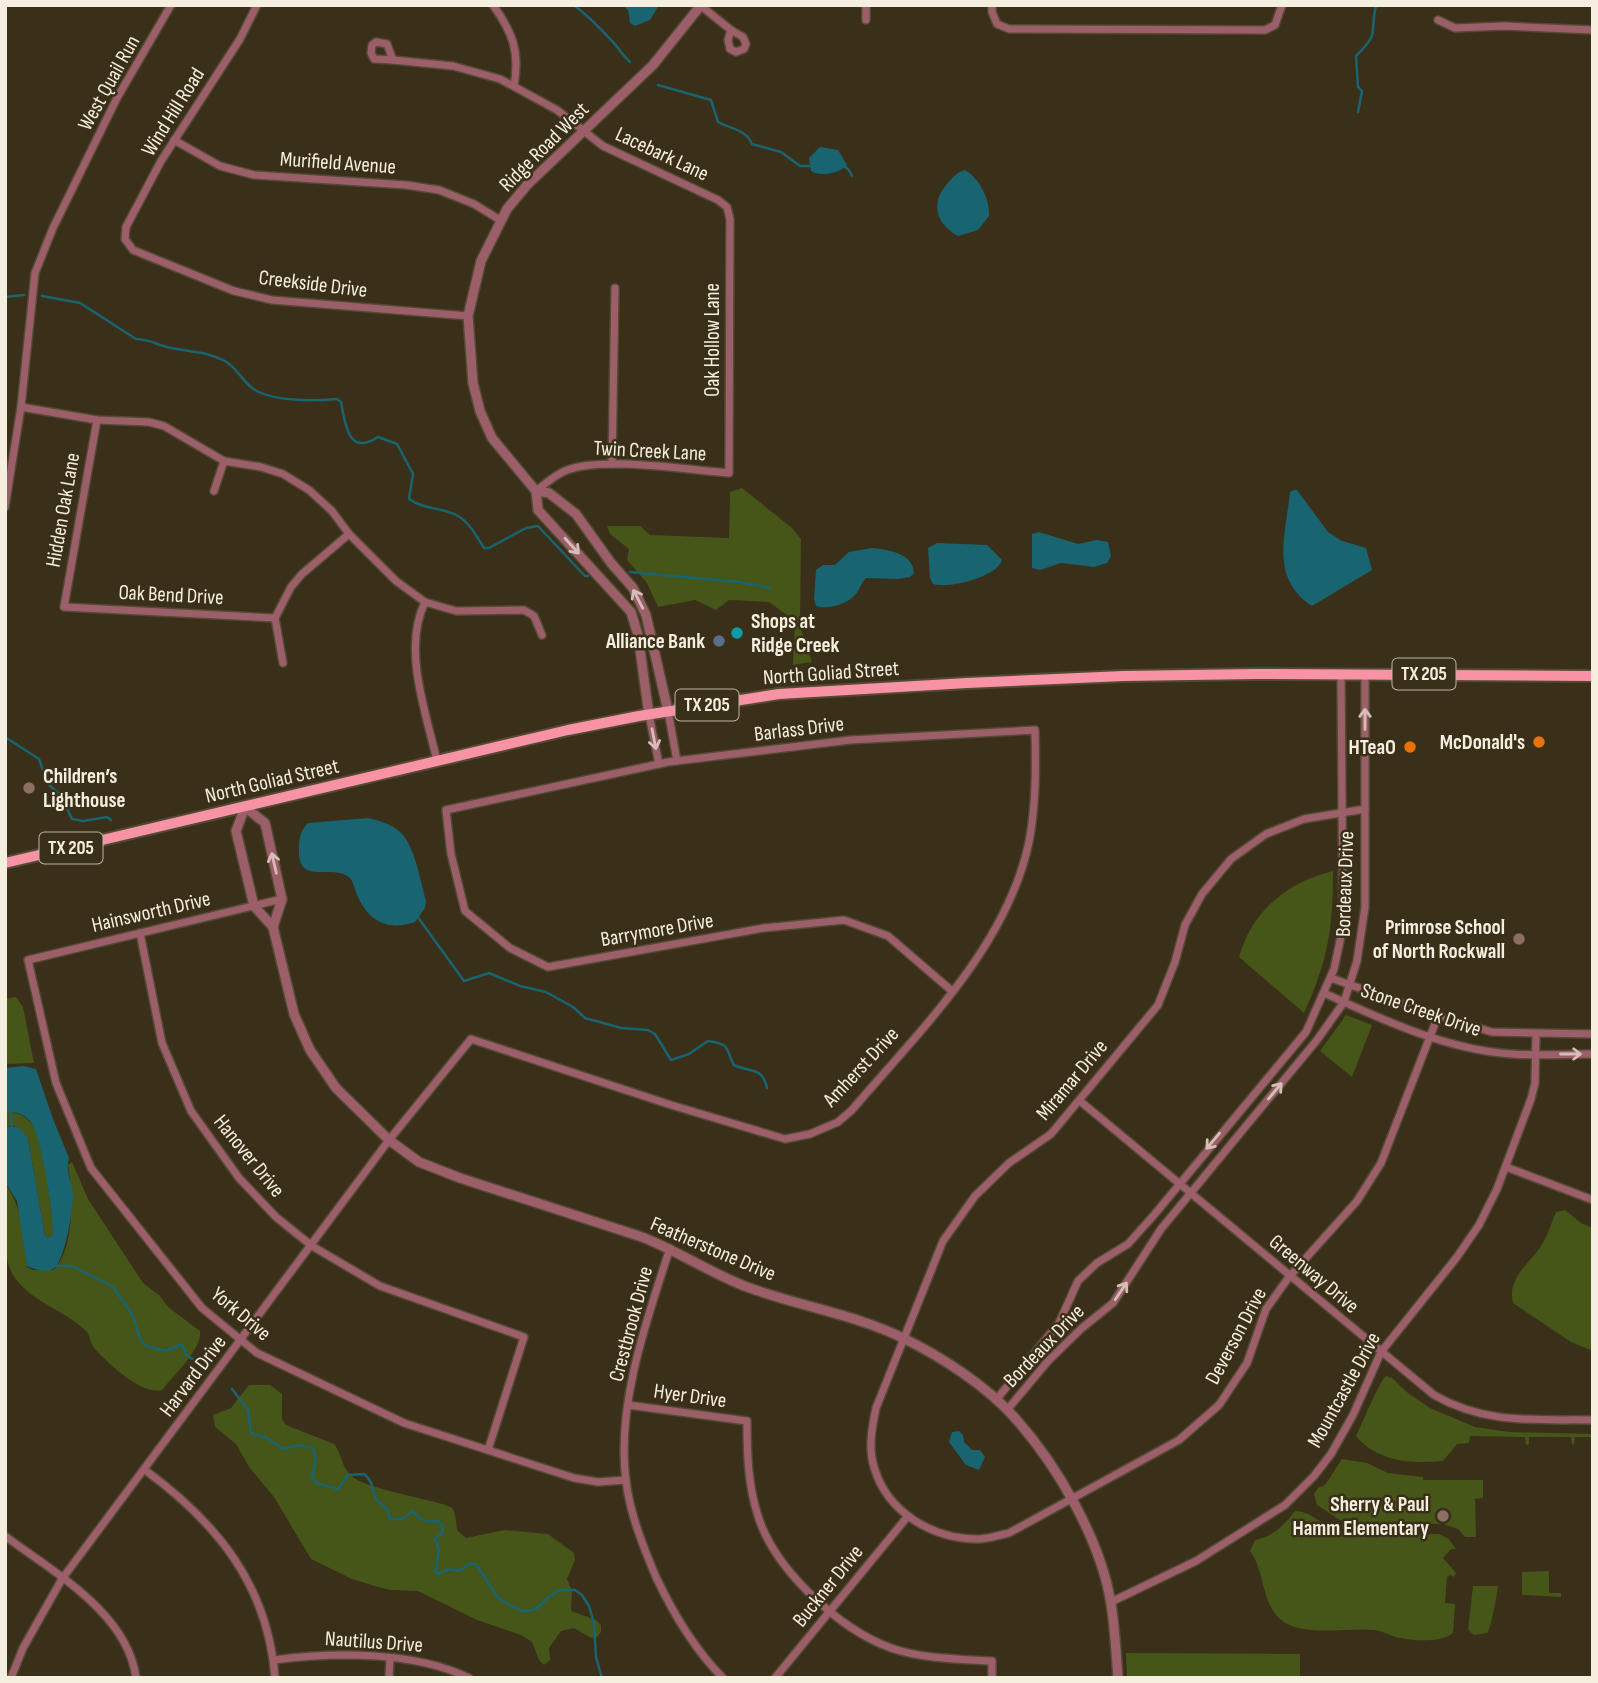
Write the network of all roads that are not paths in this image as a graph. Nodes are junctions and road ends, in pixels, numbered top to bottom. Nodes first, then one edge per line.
1 (171, 5) edge
2 (257, 5) edge
3 (493, 5) edge
4 (866, 5) edge
5 (992, 5) edge
6 (1282, 5) edge
7 (701, 6) edge
8 (866, 20) dead end
9 (1438, 20) dead end
10 (731, 30) dead end
11 (1593, 30) edge
12 (393, 60) dead end
13 (514, 86) junction
14 (583, 130) junction
15 (174, 140) junction
16 (727, 207) joint
17 (500, 220) junction
18 (125, 239) joint
19 (615, 288) dead end
20 (468, 316) junction
21 (21, 407) junction
22 (97, 420) junction
23 (224, 461) junction
24 (612, 464) junction
25 (729, 473) joint
26 (214, 491) dead end
27 (536, 491) junction
28 (5, 507) edge
29 (349, 534) junction
30 (425, 602) junction
31 (64, 607) joint
32 (275, 618) junction
33 (651, 631) junction
34 (542, 635) dead end
35 (638, 635) junction
36 (283, 663) dead end
37 (1342, 673) junction
38 (1365, 674) junction
39 (1593, 676) edge
40 (668, 711) junction
41 (649, 715) junction
42 (1035, 730) joint
43 (437, 761) junction
44 (677, 761) junction
45 (659, 764) junction
46 (245, 807) junction
47 (1365, 809) junction
48 (446, 810) joint
49 (1343, 811) junction
50 (5, 863) edge
51 (282, 899) junction
52 (254, 906) junction
53 (273, 927) junction
54 (140, 933) junction
55 (28, 960) joint
56 (1331, 978) junction
57 (1351, 984) junction
58 (952, 991) junction
59 (1324, 993) junction
60 (1344, 1002) junction
61 (1438, 1016) junction
62 (1536, 1034) junction
63 (1593, 1034) edge
64 (1431, 1037) junction
65 (471, 1039) joint
66 (1536, 1054) junction
67 (1593, 1055) edge
68 (1250, 1098) junction
69 (1080, 1101) junction
70 (1261, 1107) junction
71 (389, 1140) junction
72 (1506, 1167) junction
73 (1178, 1182) junction
74 (1190, 1192) junction
75 (1593, 1200) edge
76 (312, 1245) junction
77 (670, 1248) junction
78 (1289, 1277) junction
79 (903, 1338) junction
80 (242, 1339) junction
81 (1381, 1352) junction
82 (996, 1400) junction
83 (628, 1405) junction
84 (1007, 1410) junction
85 (1593, 1420) edge
86 (488, 1450) junction
87 (145, 1470) junction
88 (626, 1480) junction
89 (1073, 1499) junction
90 (908, 1517) junction
91 (5, 1536) edge
92 (62, 1579) junction
93 (1111, 1602) junction
94 (829, 1612) junction
95 (390, 1658) junction
96 (274, 1660) junction
97 (11, 1678) edge
98 (136, 1678) edge
99 (275, 1678) edge
100 (389, 1678) edge
101 (469, 1678) edge
102 (723, 1678) edge
103 (775, 1678) edge
104 (992, 1678) edge
105 (1118, 1678) edge

1 - 21 street, West Quail Run
2 - 15 street, Wind Hill Road
3 - 13 street
4 - 8 street
5 - 6 street
7 - 10 street
7 - 14 street, Ridge Road West
9 - 11 street
12 - 13 street, Lacebark Lane
13 - 14 street, Lacebark Lane
14 - 16 street, Lacebark Lane
14 - 17 street, Ridge Road West
15 - 17 street, Murifield Avenue
15 - 18 street, Wind Hill Road
16 - 25 street, Oak Hollow Lane
17 - 20 street, Ridge Road West
18 - 20 street, Creekside Drive
19 - 24 street
20 - 27 street, Ridge Road West
21 - 22 street
21 - 28 street, West Quail Run
22 - 23 street
22 - 31 street, Hidden Oak Lane
23 - 26 street
23 - 29 street
24 - 25 street, Twin Creek Lane
24 - 27 street, Twin Creek Lane
33 -> 27 street, Ridge Road West
27 -> 35 street, Ridge Road West
29 - 30 street
29 - 32 street
30 - 34 street
30 - 43 street
31 - 32 street, Oak Bend Drive
32 - 36 street
33 - 35 street
33 - 40 street, Ridge Road West
35 - 41 street, Ridge Road West
37 - 38 main road, North Goliad Street / TX 205
37 - 40 main road, North Goliad Street / TX 205
37 - 49 street, Bordeaux Drive
38 - 39 main road, North Goliad Street / TX 205
47 -> 38 street, Bordeaux Drive
40 - 41 main road, North Goliad Street / TX 205
40 - 44 street, Ridge Road West
41 - 43 main road, North Goliad Street / TX 205
41 -> 45 street, Ridge Road West
42 - 44 street, Barlass Drive
42 - 58 street, Amherst Drive
43 - 46 main road, North Goliad Street / TX 205
44 - 45 street, Barlass Drive
45 - 48 street, Barlass Drive
46 - 50 main road, North Goliad Street / TX 205
51 -> 46 street
46 - 52 street, Featherstone Drive
47 - 49 street, Miramar Drive
47 - 57 street, Bordeaux Drive
48 - 58 street, Barrymore Drive
49 - 56 street, Bordeaux Drive
49 - 69 street, Miramar Drive
51 - 52 street, Hainsworth Drive
51 - 53 street
52 - 53 street, Featherstone Drive
52 - 54 street, Hainsworth Drive
53 - 71 street, Featherstone Drive
54 - 55 street, Hainsworth Drive
54 - 76 street, Hanover Drive
55 - 80 street, York Drive
56 - 57 street, Stone Creek Drive
56 - 59 street, Bordeaux Drive
57 - 60 street, Bordeaux Drive
57 - 61 street, Stone Creek Drive
58 - 65 street, Amherst Drive
59 - 60 street, Stone Creek Drive
59 - 68 street, Bordeaux Drive
60 - 64 street, Stone Creek Drive
70 -> 60 street, Bordeaux Drive
61 - 62 street, Stone Creek Drive
61 - 64 street, Deverson Drive
62 - 63 street, Stone Creek Drive
62 - 66 street, Mountcastle Drive
64 - 66 street, Stone Creek Drive
64 - 78 street, Deverson Drive
65 - 71 street, Harvard Drive
66 -> 67 street, Stone Creek Drive
66 - 72 street, Mountcastle Drive
68 - 70 street
68 -> 73 street, Bordeaux Drive
69 - 73 street, Greenway Drive
69 - 79 street, Miramar Drive
70 - 74 street, Bordeaux Drive
71 - 76 street, Harvard Drive
71 - 77 street, Featherstone Drive
72 - 75 street
72 - 81 street, Mountcastle Drive
73 - 74 street, Greenway Drive
73 - 82 street, Bordeaux Drive
74 - 78 street, Greenway Drive
84 -> 74 street, Bordeaux Drive
76 - 80 street, Harvard Drive
76 - 86 street, Hanover Drive
77 - 79 street, Featherstone Drive
77 - 83 street, Crestbrook Drive
78 - 81 street, Greenway Drive
78 - 89 street, Deverson Drive
79 - 82 street, Featherstone Drive
79 - 90 street, Miramar Drive
80 - 86 street, York Drive
80 - 87 street, Harvard Drive
81 - 85 street, Greenway Drive
81 - 93 street, Mountcastle Drive
82 - 84 street, Featherstone Drive
83 - 88 street, Crestbrook Drive
83 - 94 street, Hyer Drive
84 - 89 street, Featherstone Drive
86 - 88 street, York Drive
87 - 92 street, Harvard Drive
87 - 96 street
88 - 102 street, Crestbrook Drive
89 - 90 street, Deverson Drive
89 - 93 street, Featherstone Drive
90 - 94 street, Buckner Drive
91 - 92 street
92 - 97 street, Harvard Drive
92 - 98 street
93 - 105 street, Featherstone Drive
94 - 103 street, Buckner Drive
94 - 104 street
95 - 96 street, Nautilus Drive
95 - 100 street
95 - 101 street, Nautilus Drive
96 - 99 street

